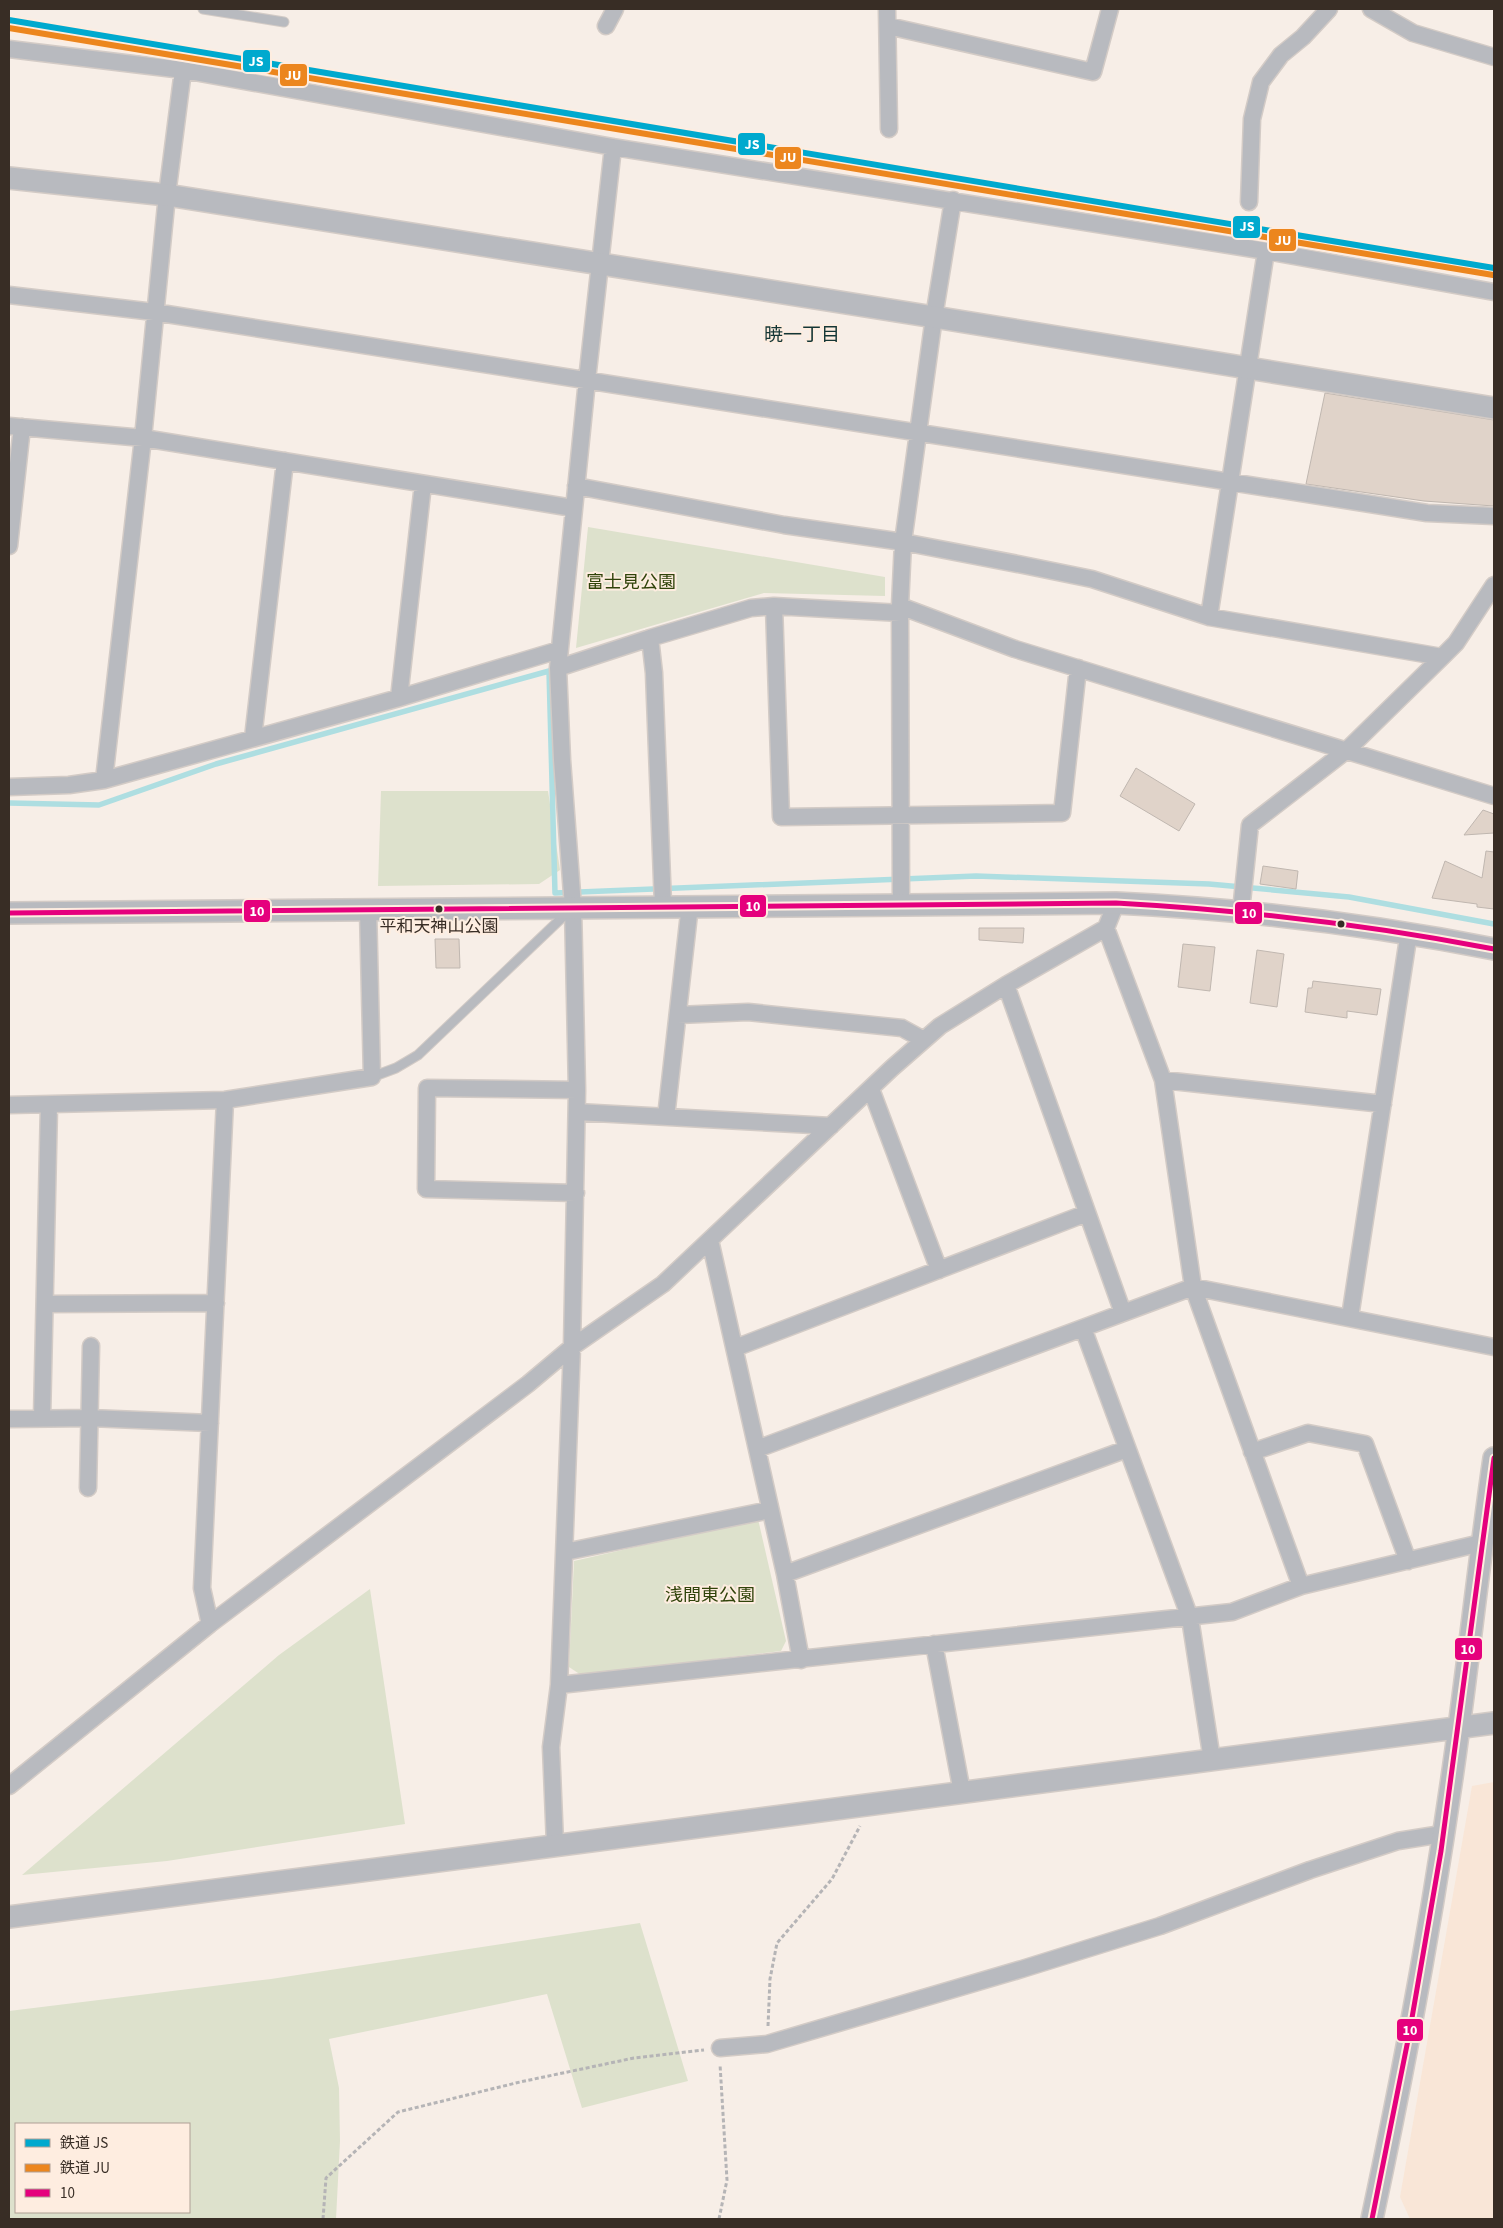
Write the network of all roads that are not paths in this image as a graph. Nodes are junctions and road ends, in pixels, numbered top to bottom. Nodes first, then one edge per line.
1 (203, 9) edge
2 (614, 9) edge
3 (887, 9) edge
4 (1110, 9) edge
5 (1329, 9) edge
6 (1371, 9) edge
7 (284, 22) dead end
8 (606, 26) dead end
9 (888, 26) junction
10 (9, 49) edge
11 (1494, 57) edge
12 (183, 70) junction
13 (889, 129) dead end
14 (613, 147) junction
15 (9, 178) edge
16 (166, 195) junction
17 (953, 200) junction
18 (1249, 202) dead end
19 (1266, 251) junction
20 (599, 264) junction
21 (1494, 292) edge
22 (9, 295) edge
23 (154, 312) junction
24 (934, 317) junction
25 (1248, 370) junction
26 (587, 380) junction
27 (1494, 408) edge
28 (16, 426) edge
29 (918, 433) junction
30 (143, 438) junction
31 (285, 461) junction
32 (1230, 482) junction
33 (423, 484) junction
34 (576, 486) junction
35 (573, 508) junction
36 (1494, 516) edge
37 (903, 542) junction
38 (9, 546) edge
39 (1494, 585) edge
40 (774, 606) junction
41 (900, 609) junction
42 (1209, 617) junction
43 (650, 638) junction
44 (560, 650) junction
45 (1442, 657) junction
46 (558, 668) junction
47 (1078, 668) junction
48 (399, 698) junction
49 (253, 738) junction
50 (1347, 750) junction
51 (104, 780) junction
52 (9, 787) edge
53 (1494, 796) edge
54 (900, 816) junction
55 (1116, 903) junction
56 (900, 904) junction
57 (663, 905) junction
58 (690, 906) junction
59 (573, 907) junction
60 (368, 909) junction
61 (1241, 911) junction
62 (9, 913) edge
63 (1106, 928) junction
64 (1409, 932) junction
65 (1494, 949) edge
66 (1006, 986) junction
67 (678, 1015) junction
68 (924, 1040) junction
69 (372, 1077) junction
70 (1163, 1080) junction
71 (871, 1089) junction
72 (578, 1090) junction
73 (225, 1100) junction
74 (1383, 1104) junction
75 (48, 1105) junction
76 (9, 1106) edge
77 (577, 1112) junction
78 (666, 1117) junction
79 (831, 1126) junction
80 (576, 1193) junction
81 (1087, 1213) junction
82 (710, 1240) junction
83 (939, 1270) junction
84 (1193, 1287) junction
85 (216, 1303) junction
86 (45, 1304) junction
87 (1123, 1313) junction
88 (1350, 1317) junction
89 (1083, 1328) junction
90 (91, 1346) dead end
91 (1494, 1346) edge
92 (572, 1347) junction
93 (735, 1348) junction
94 (42, 1418) junction
95 (90, 1418) junction
96 (9, 1419) edge
97 (210, 1423) junction
98 (756, 1448) junction
99 (1127, 1449) junction
100 (1252, 1452) junction
101 (1494, 1458) edge
102 (88, 1488) dead end
103 (770, 1510) junction
104 (1481, 1543) junction
105 (564, 1552) junction
106 (1408, 1560) junction
107 (785, 1574) junction
108 (1301, 1586) junction
109 (1190, 1618) junction
110 (210, 1624) junction
111 (934, 1644) junction
112 (801, 1660) junction
113 (559, 1685) junction
114 (1494, 1723) edge
115 (1459, 1728) junction
116 (1212, 1760) junction
117 (9, 1786) edge
118 (962, 1792) junction
119 (1442, 1834) junction
120 (555, 1844) junction
121 (9, 1917) edge
122 (720, 2048) road end
123 (1372, 2219) edge

1 - 7 lane
2 - 8 street
3 - 9 street
4 - 9 street
5 - 18 street
6 - 11 street
9 - 13 street
10 - 12 street
12 - 14 street
12 - 16 street
14 - 17 street
14 - 20 street
15 - 16 street
16 - 20 street
16 - 23 street
17 - 19 street
17 - 24 street
19 - 21 street
19 - 25 street
20 - 24 street
20 - 26 street
22 - 23 street
23 - 26 street
23 - 30 street
24 - 25 street
24 - 29 street
25 - 27 street
25 - 32 street
26 - 29 street
26 - 34 street
28 - 30 street
28 - 38 street
29 - 32 street
29 - 37 street
30 - 31 street
30 - 51 street
31 - 33 street
31 - 49 street
32 - 36 street
32 - 42 street
33 - 35 street
33 - 48 street
34 - 35 street
34 - 37 street
35 - 44 street
37 - 41 street
37 - 42 street
39 - 45 street
40 - 41 street
40 - 43 street
40 - 54 street
41 - 47 street
41 - 54 street
42 - 45 street
43 - 46 street
43 - 57 street
44 - 46 street
44 - 48 street
45 - 50 street
46 - 59 street
47 - 50 street
47 - 54 street
48 - 49 street
49 - 51 street
50 - 53 street
50 - 61 street
51 - 52 street
54 - 56 street
55 - 56 street
55 - 61 street
55 - 63 street
56 - 58 street
57 - 58 street
57 - 59 street
58 - 67 street
59 - 60 street
59 - 69 lane
59 - 72 street
60 - 62 street
60 - 69 street
61 - 64 street
63 - 66 street
63 - 70 street
64 - 65 street
64 - 74 street
66 - 68 street
66 - 81 street
67 - 68 street
67 - 78 street
68 - 71 street
69 - 73 street
70 - 74 street
70 - 84 street
71 - 79 street
71 - 83 street
72 - 77 street
72 - 80 street
73 - 75 street
73 - 85 street
74 - 88 street
75 - 76 street
75 - 86 street
77 - 78 street
77 - 80 street
78 - 79 street
79 - 82 street
80 - 92 street
81 - 83 street
81 - 87 street
82 - 92 street
82 - 93 street
83 - 93 street
84 - 87 street
84 - 88 street
84 - 100 street
85 - 86 street
85 - 97 street
86 - 94 street
87 - 89 street
88 - 91 street
89 - 98 street
89 - 99 street
90 - 95 street
92 - 105 street
92 - 110 street
93 - 98 street
94 - 95 street
94 - 96 street
95 - 97 street
95 - 102 street
97 - 110 street
98 - 103 street
99 - 107 street
99 - 109 street
100 - 106 street
100 - 108 street
101 - 104 street
103 - 105 street
103 - 107 street
104 - 106 street
104 - 115 street
105 - 113 street
106 - 108 street
107 - 112 street
108 - 109 street
109 - 111 street
109 - 116 street
110 - 117 street
111 - 112 street
111 - 118 street
112 - 113 street
113 - 120 street
114 - 115 street
115 - 116 street
115 - 119 street
116 - 118 street
118 - 120 street
119 - 122 street
119 - 123 street
120 - 121 street

